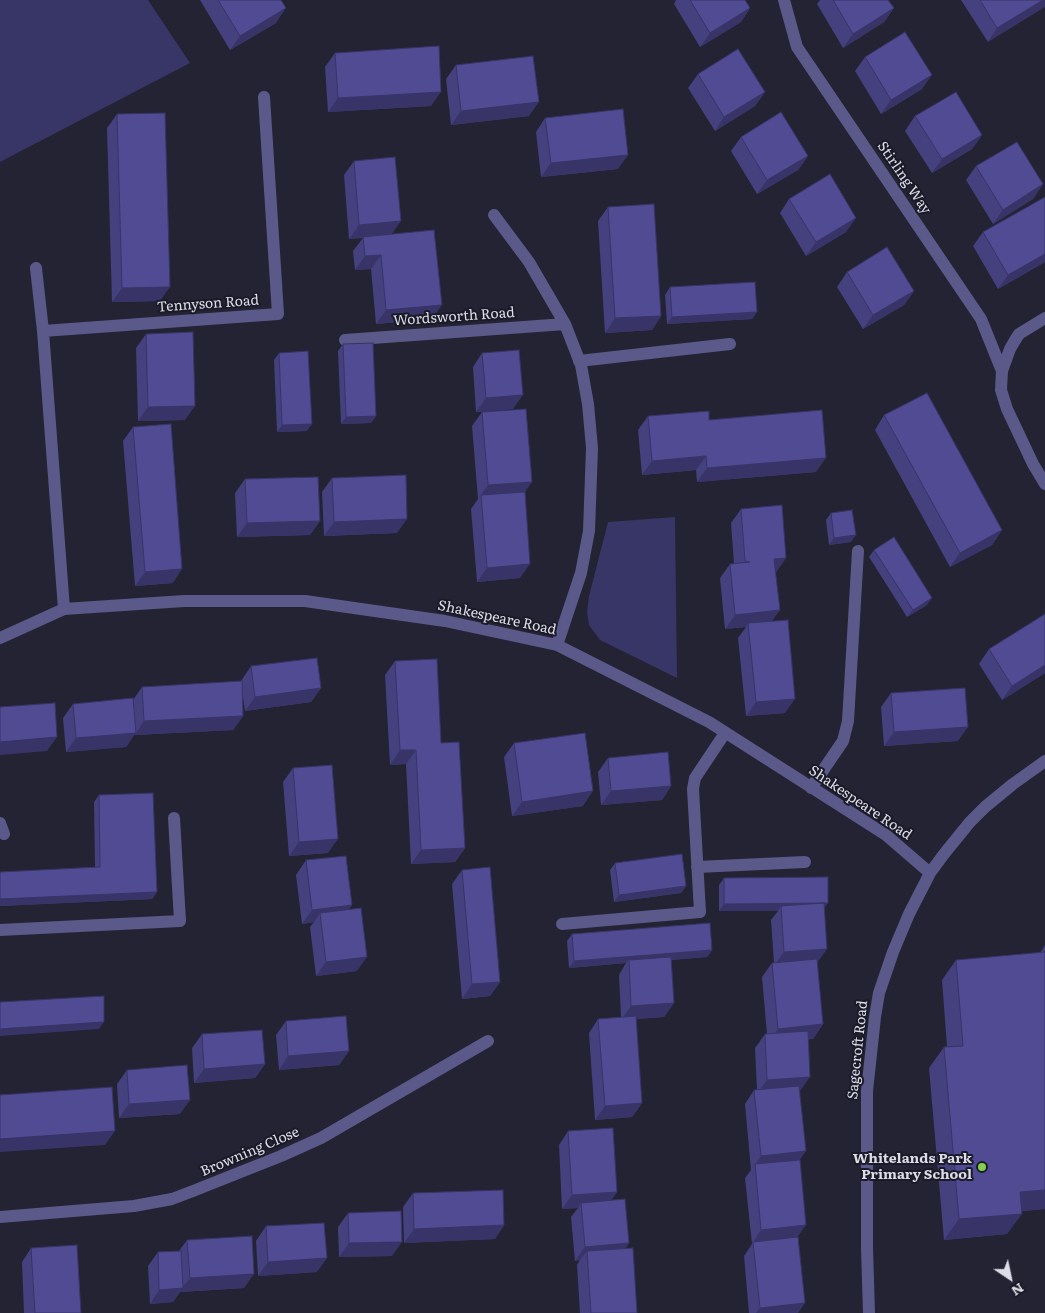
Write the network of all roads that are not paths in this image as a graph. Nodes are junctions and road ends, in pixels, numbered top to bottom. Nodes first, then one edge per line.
1 (784, 0) edge
2 (264, 97) dead end
3 (494, 215) dead end
4 (36, 268) dead end
5 (1045, 318) edge
6 (565, 324) junction
7 (43, 331) junction
8 (344, 340) dead end
9 (730, 344) dead end
10 (580, 361) junction
11 (1002, 372) junction
12 (1045, 484) edge
13 (858, 551) dead end
14 (64, 609) junction
15 (0, 638) edge
16 (557, 645) junction
17 (725, 733) junction
18 (1045, 761) edge
19 (811, 788) junction
20 (174, 818) dead end
21 (805, 862) dead end
22 (698, 867) junction
23 (930, 873) junction
24 (562, 924) dead end
25 (0, 930) edge
26 (488, 1041) dead end
27 (0, 1217) edge
28 (869, 1313) edge

1 - 11 street, Stirling Way
2 - 7 street, Tennyson Road
3 - 6 street
4 - 7 street
5 - 11 street, Stirling Way
6 - 8 street, Wordsworth Road
6 - 10 street
7 - 14 street
9 - 10 street
10 - 16 street
11 - 12 street, Stirling Way
13 - 19 street
14 - 15 street, Shakespeare Road
14 - 16 street, Shakespeare Road
16 - 17 street, Shakespeare Road
17 - 19 street, Shakespeare Road
17 - 22 street
18 - 23 street, Sagecroft Road
19 - 23 street, Shakespeare Road
20 - 25 street
21 - 22 street
22 - 24 street
23 - 28 street, Sagecroft Road
26 - 27 street, Browning Close

